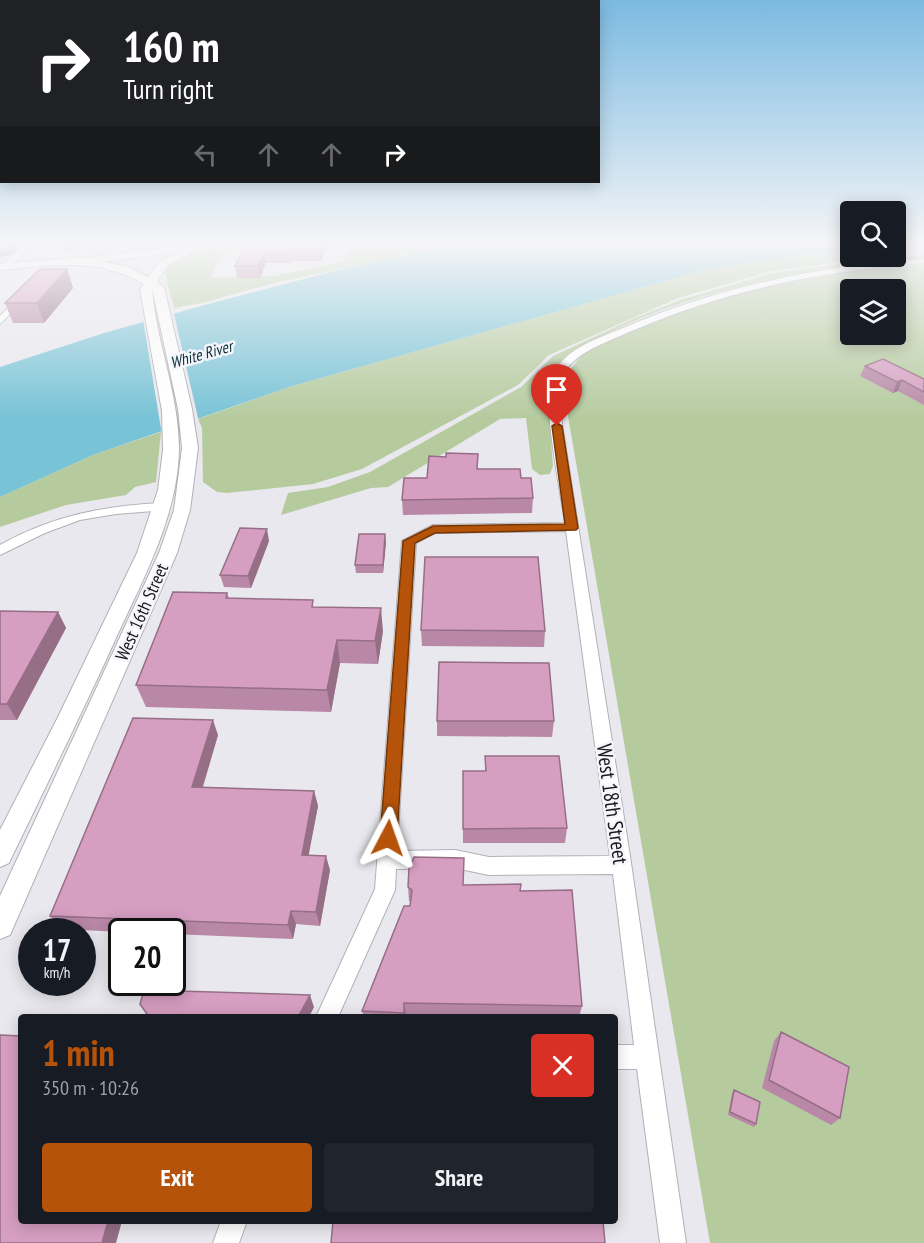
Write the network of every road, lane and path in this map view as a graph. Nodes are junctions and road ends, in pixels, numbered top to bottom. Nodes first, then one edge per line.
1 (155, 303) edge
2 (156, 303) edge
3 (692, 303) edge
4 (0, 305) edge
5 (15, 305) joint
6 (0, 321) edge
7 (181, 449) junction
8 (161, 507) junction
9 (572, 528) junction
10 (0, 551) edge
11 (0, 855) edge
12 (387, 860) junction
13 (621, 865) junction
14 (0, 926) edge
15 (328, 1014) edge
16 (618, 1057) edge
17 (647, 1058) junction
18 (233, 1224) edge
19 (226, 1243) edge
20 (672, 1243) edge

1 - 7 main road, West 16th Street
2 - 7 main road, West 16th Street
3 - 9 street, West 18th Street
4 - 5 street
5 - 6 street
7 - 8 main road, West 16th Street
7 - 14 main road, West 16th Street
8 - 10 street
8 - 11 main road, West 16th Street
9 - 12 street
9 - 13 street, West 18th Street
12 - 13 street
12 - 15 street
13 - 17 street, West 18th Street
16 - 17 street
17 - 20 street, West 18th Street
18 - 19 street

